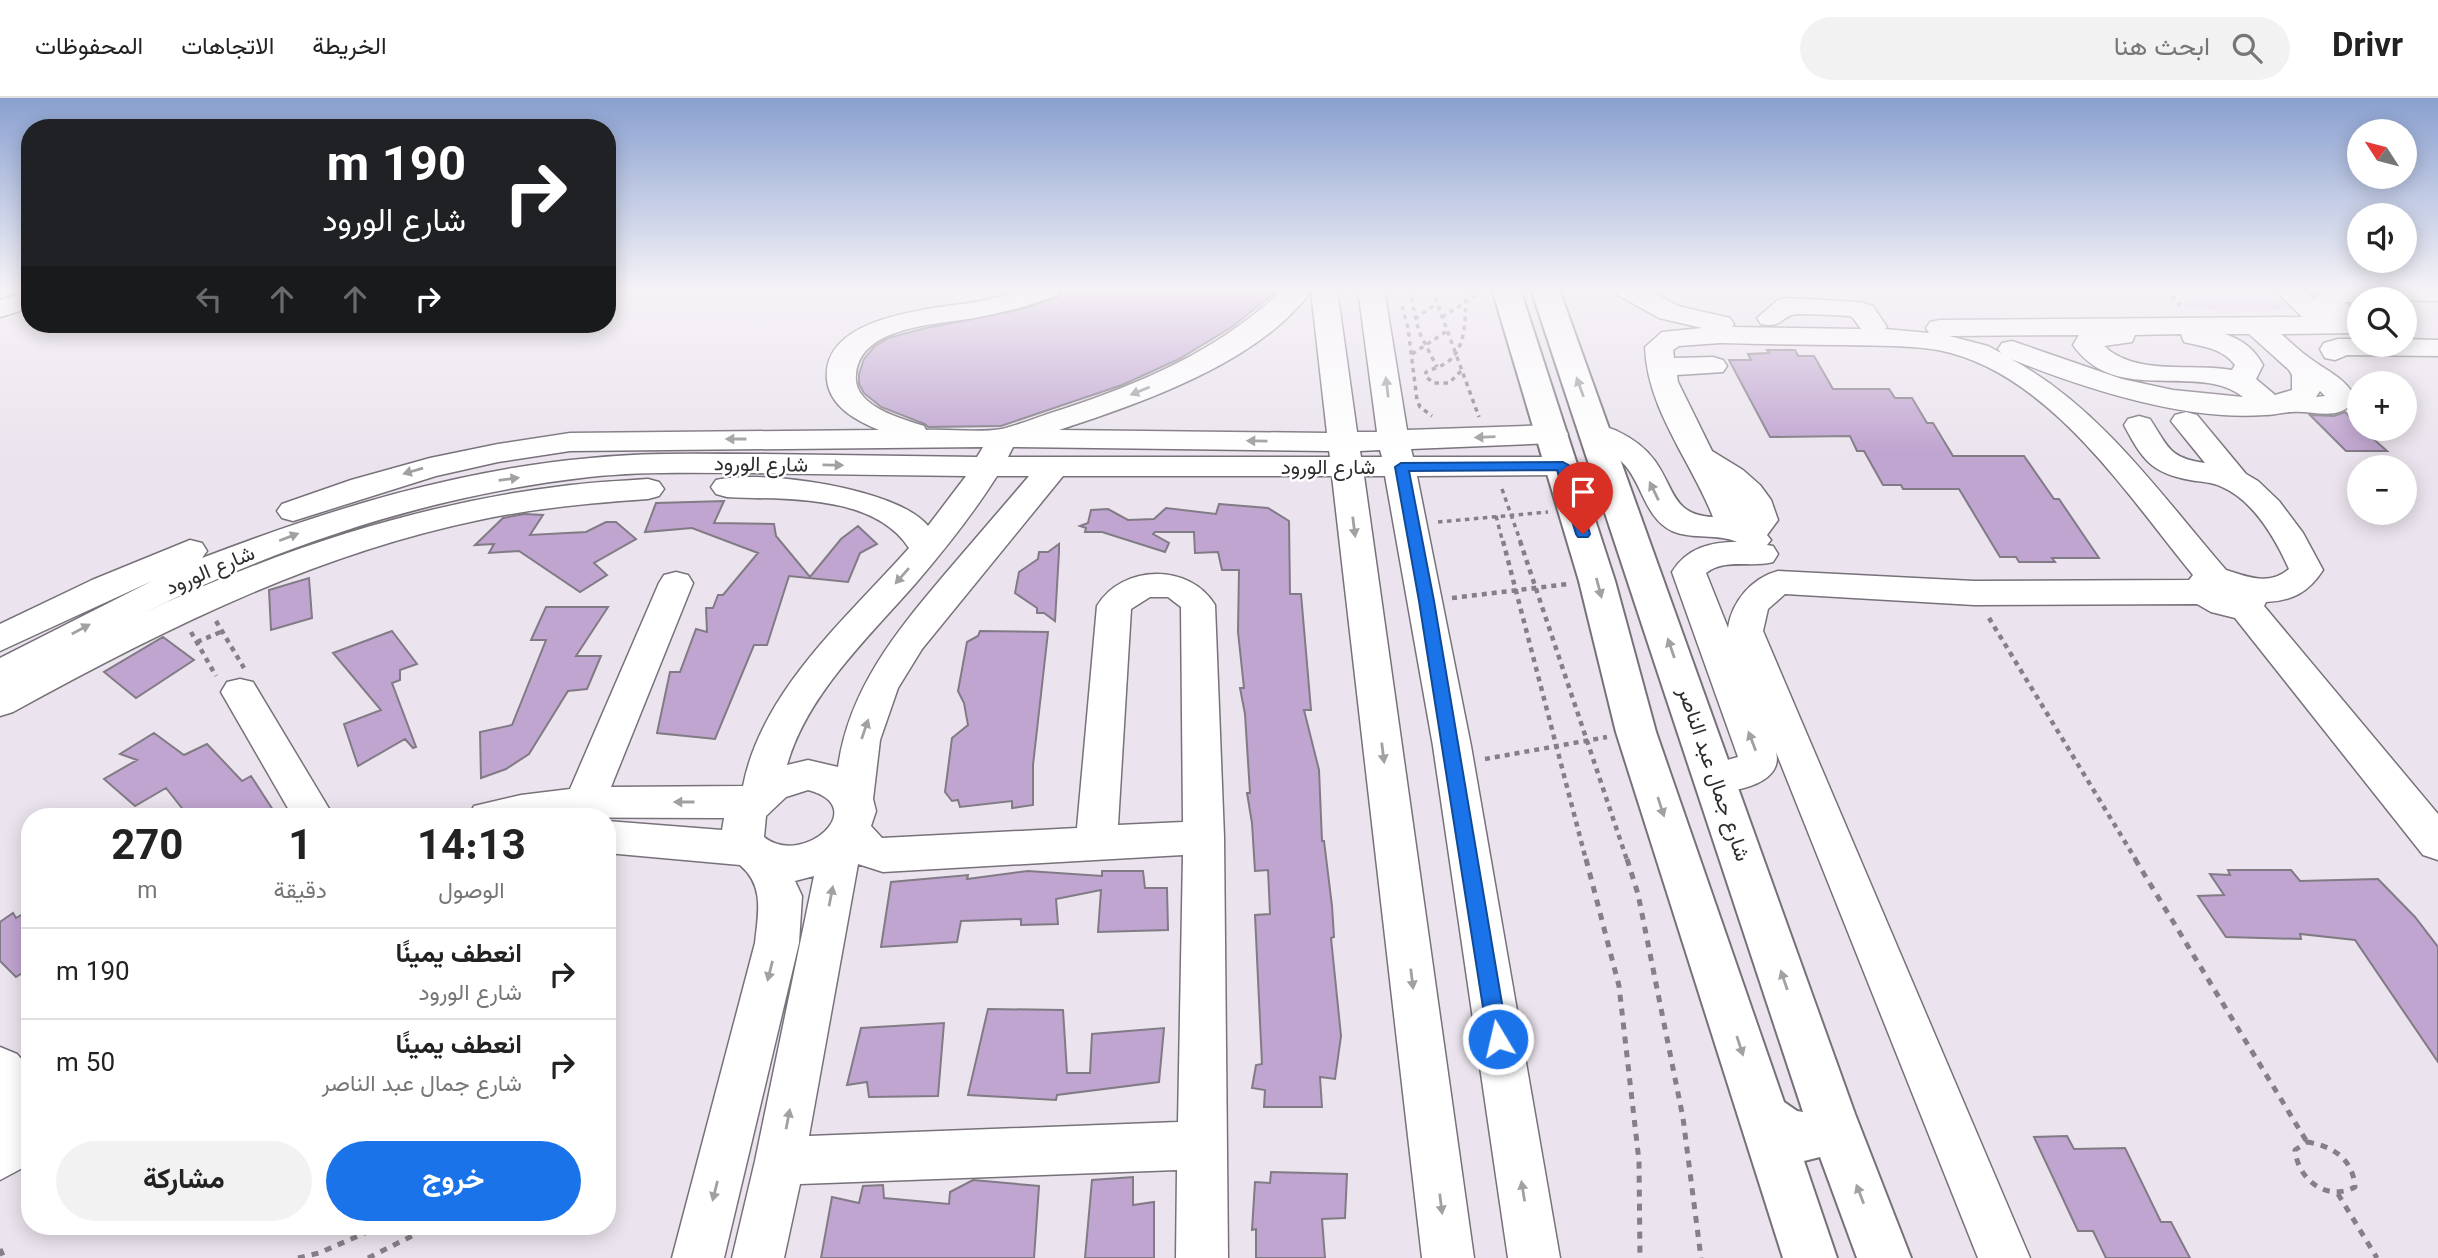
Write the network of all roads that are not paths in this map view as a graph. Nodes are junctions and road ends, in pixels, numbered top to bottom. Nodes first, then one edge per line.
1 (860, 343) edge
2 (1231, 343) edge
3 (1331, 343) edge
4 (1381, 343) edge
5 (1523, 343) edge
6 (1564, 343) edge
7 (1665, 343) edge
8 (1943, 343) edge
9 (1993, 343) edge
10 (2013, 343) edge
11 (2088, 343) edge
12 (2222, 343) edge
13 (2275, 343) edge
14 (2438, 348) edge
15 (2335, 352) dead end
16 (2022, 353) junction
17 (1713, 366) dead end
18 (1661, 367) junction
19 (2235, 379) junction
20 (2280, 403) junction
21 (2186, 421) dead end
22 (2138, 425) dead end
23 (1596, 433) junction
24 (930, 438) junction
25 (1558, 450) junction
26 (996, 452) junction
27 (1398, 453) junction
28 (1345, 455) junction
29 (1700, 456) joint
30 (1054, 467) junction
31 (2234, 479) junction
32 (926, 548) junction
33 (1756, 550) junction
34 (676, 583) dead end
35 (2227, 592) junction
36 (17, 631) edge
37 (0, 674) edge
38 (240, 692) road end
39 (0, 702) edge
40 (1716, 778) junction
41 (756, 799) junction
42 (585, 802) junction
43 (309, 808) edge
44 (532, 808) edge
45 (849, 823) junction
46 (1204, 836) junction
47 (616, 838) edge
48 (1096, 843) junction
49 (2438, 843) edge
50 (755, 854) junction
51 (16, 1100) edge
52 (1830, 1114) junction
53 (1764, 1118) junction
54 (1203, 1145) junction
55 (0, 1156) edge
56 (780, 1161) junction
57 (698, 1258) edge
58 (758, 1258) edge
59 (1202, 1258) edge
60 (1448, 1258) edge
61 (1534, 1258) edge
62 (1810, 1258) edge
63 (1884, 1258) edge
64 (2004, 1258) edge

1 - 24 street
2 -> 26 street
3 - 28 street
27 -> 4 street
5 - 25 main road
23 -> 6 main road, شارع جمال عبد الناصر
7 - 18 street
8 - 35 street
9 - 16 street
10 - 16 street
11 - 19 street
12 - 19 street
13 - 20 street
14 - 15 street
16 - 20 street
17 - 18 street
18 - 29 street
19 - 20 street
21 - 31 street
22 - 31 street
33 -> 23 street
40 -> 23 main road, شارع جمال عبد الناصر
24 - 26 street, شارع الورود
24 -> 36 street, شارع الورود
25 - 27 street, شارع الورود
25 -> 53 main road
28 -> 26 street, شارع الورود
26 - 30 street, شارع الورود
26 - 32 street
36 -> 26 street, شارع الورود
27 - 28 street, شارع الورود
61 -> 27 street
28 - 30 street, شارع الورود
28 -> 60 street
29 - 33 street
45 -> 30 street
31 - 35 street
32 - 39 street
32 -> 41 street
33 - 35 street
40 -> 33 street
33 - 64 street
34 - 42 street
35 - 49 street
36 - 37 street, شارع الورود
38 - 43 street
52 -> 40 main road, شارع جمال عبد الناصر
41 -> 42 street
41 - 45 street
41 - 50 street
42 - 44 street
45 - 48 street
45 - 50 street
56 -> 45 street
46 - 48 street
46 - 48 street
46 - 54 street
47 - 50 street
50 -> 57 street
51 - 55 street
52 - 53 main road
63 -> 52 main road, شارع جمال عبد الناصر
53 - 62 main road
54 - 56 street
54 - 59 street
56 - 58 street

